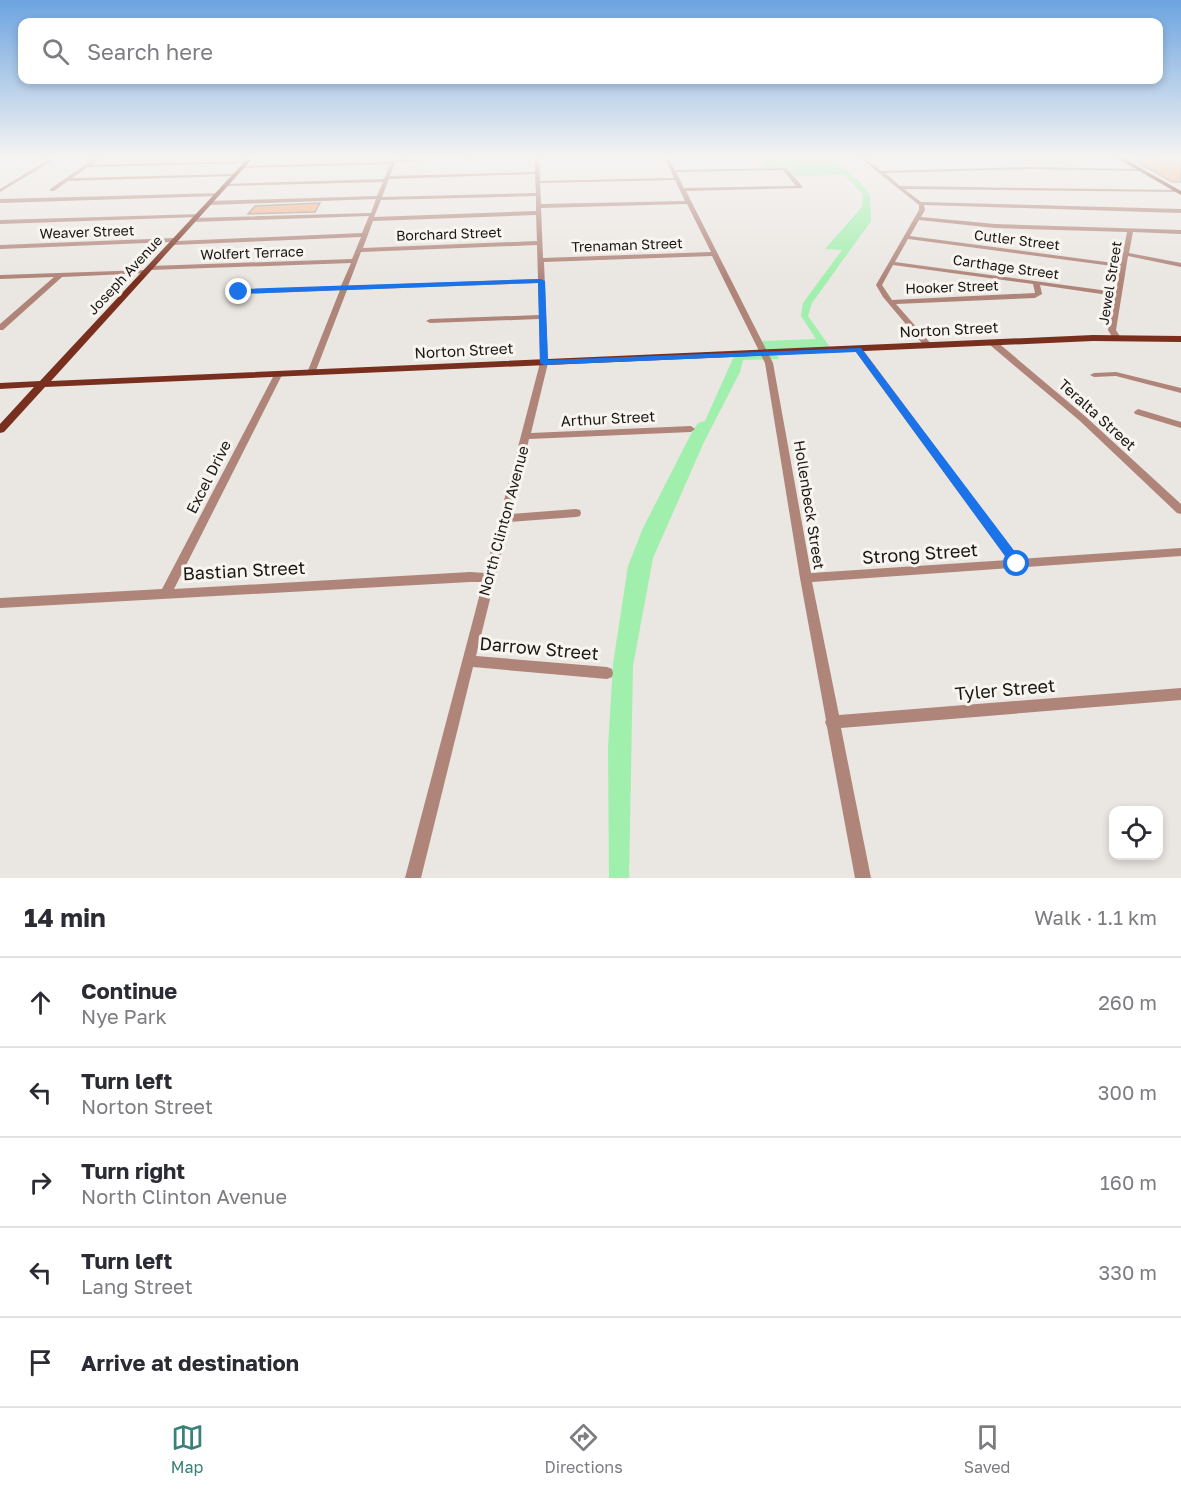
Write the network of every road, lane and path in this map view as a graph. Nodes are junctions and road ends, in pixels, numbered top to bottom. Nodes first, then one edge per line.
1 (94, 198) edge
2 (214, 198) edge
3 (380, 198) joint
4 (539, 198) edge
5 (687, 198) edge
6 (914, 198) edge
7 (0, 201) edge
8 (689, 202) junction
9 (210, 203) junction
10 (921, 203) junction
11 (539, 209) junction
12 (1181, 212) edge
13 (373, 216) junction
14 (196, 218) junction
15 (917, 218) junction
16 (0, 222) edge
17 (1130, 231) junction
18 (1181, 232) edge
19 (365, 235) junction
20 (906, 237) junction
21 (174, 242) junction
22 (540, 243) junction
23 (0, 247) edge
24 (359, 250) junction
25 (715, 254) junction
26 (1126, 254) junction
27 (541, 260) junction
28 (355, 261) junction
29 (891, 263) junction
30 (1181, 265) edge
31 (1124, 266) junction
32 (148, 270) junction
33 (60, 275) junction
34 (0, 278) edge
35 (541, 281) junction
36 (1036, 283) junction
37 (345, 288) junction
38 (239, 292) dead end
39 (1118, 294) junction
40 (890, 302) junction
41 (543, 317) junction
42 (430, 321) dead end
43 (0, 328) edge
44 (1117, 338) junction
45 (1181, 339) edge
46 (993, 343) junction
47 (929, 346) junction
48 (858, 349) junction
49 (765, 353) junction
50 (544, 363) junction
51 (311, 373) junction
52 (278, 375) junction
53 (1094, 375) dead end
54 (43, 384) junction
55 (0, 386) edge
56 (1181, 391) edge
57 (1138, 412) dead end
58 (1181, 425) edge
59 (691, 429) dead end
60 (0, 430) edge
61 (527, 436) junction
62 (1181, 510) edge
63 (576, 513) dead end
64 (505, 518) junction
65 (1181, 552) edge
66 (1017, 564) junction
67 (489, 578) junction
68 (806, 578) junction
69 (166, 593) junction
70 (0, 603) edge
71 (468, 661) junction
72 (607, 673) dead end
73 (1181, 694) edge
74 (832, 722) junction
75 (413, 878) edge
76 (863, 878) edge

1 - 7 street
2 - 9 main road, Joseph Avenue
3 - 9 street
3 - 13 street
4 - 11 street, North Clinton Avenue
5 - 8 street, Hollenbeck Street
6 - 10 street
8 - 11 street
8 - 25 street, Hollenbeck Street
9 - 14 main road, Joseph Avenue
10 - 12 street
10 - 15 street
11 - 13 street
11 - 22 street, North Clinton Avenue
13 - 14 street
13 - 19 street
14 - 16 street
14 - 21 main road, Joseph Avenue
15 - 17 street
15 - 20 street
17 - 18 street
17 - 26 street, Jewel Street
19 - 21 street, Weaver Street
19 - 24 street
20 - 29 street
20 - 31 street, Cutler Street
21 - 23 street, Weaver Street
21 - 32 main road, Joseph Avenue
22 - 24 street, Borchard Street
22 - 27 street, North Clinton Avenue
24 - 28 street
25 - 27 street, Trenaman Street
25 - 49 street, Hollenbeck Street
26 - 30 street
26 - 31 street, Jewel Street
27 - 35 street, North Clinton Avenue
28 - 32 street, Wolfert Terrace
28 - 37 street
29 - 36 street, Carthage Street
29 - 40 street
31 - 39 street, Jewel Street
32 - 33 street, Wolfert Terrace
32 - 54 main road, Joseph Avenue
33 - 34 street, Wolfert Terrace
33 - 43 street
35 - 37 street
35 - 41 street, North Clinton Avenue
36 - 39 street, Carthage Street
36 - 40 street, Hooker Street
37 - 38 street
37 - 51 street
39 - 44 street, Jewel Street
40 - 47 street
41 - 42 street
41 - 50 street, North Clinton Avenue
44 - 45 main road, Norton Street
44 - 46 main road, Norton Street
46 - 47 main road, Norton Street
46 - 62 street, Teralta Street
47 - 48 main road, Norton Street
48 - 49 main road, Norton Street
48 - 66 street
49 - 50 main road, Norton Street
49 - 68 street, Hollenbeck Street
50 - 51 main road, Norton Street
50 - 61 street, North Clinton Avenue
51 - 52 main road, Norton Street
52 - 54 main road, Norton Street
52 - 69 street, Excel Drive
53 - 56 street
54 - 55 main road, Norton Street
54 - 60 main road, Joseph Avenue
57 - 58 street
59 - 61 street, Arthur Street
61 - 64 street, North Clinton Avenue
63 - 64 street
64 - 67 street, North Clinton Avenue
65 - 66 street, Strong Street
66 - 68 street, Strong Street
67 - 69 street, Bastian Street
67 - 71 street, North Clinton Avenue
68 - 74 street, Hollenbeck Street
69 - 70 street, Bastian Street
71 - 72 street, Darrow Street
71 - 75 street, North Clinton Avenue
73 - 74 street, Tyler Street
74 - 76 street, Hollenbeck Street

